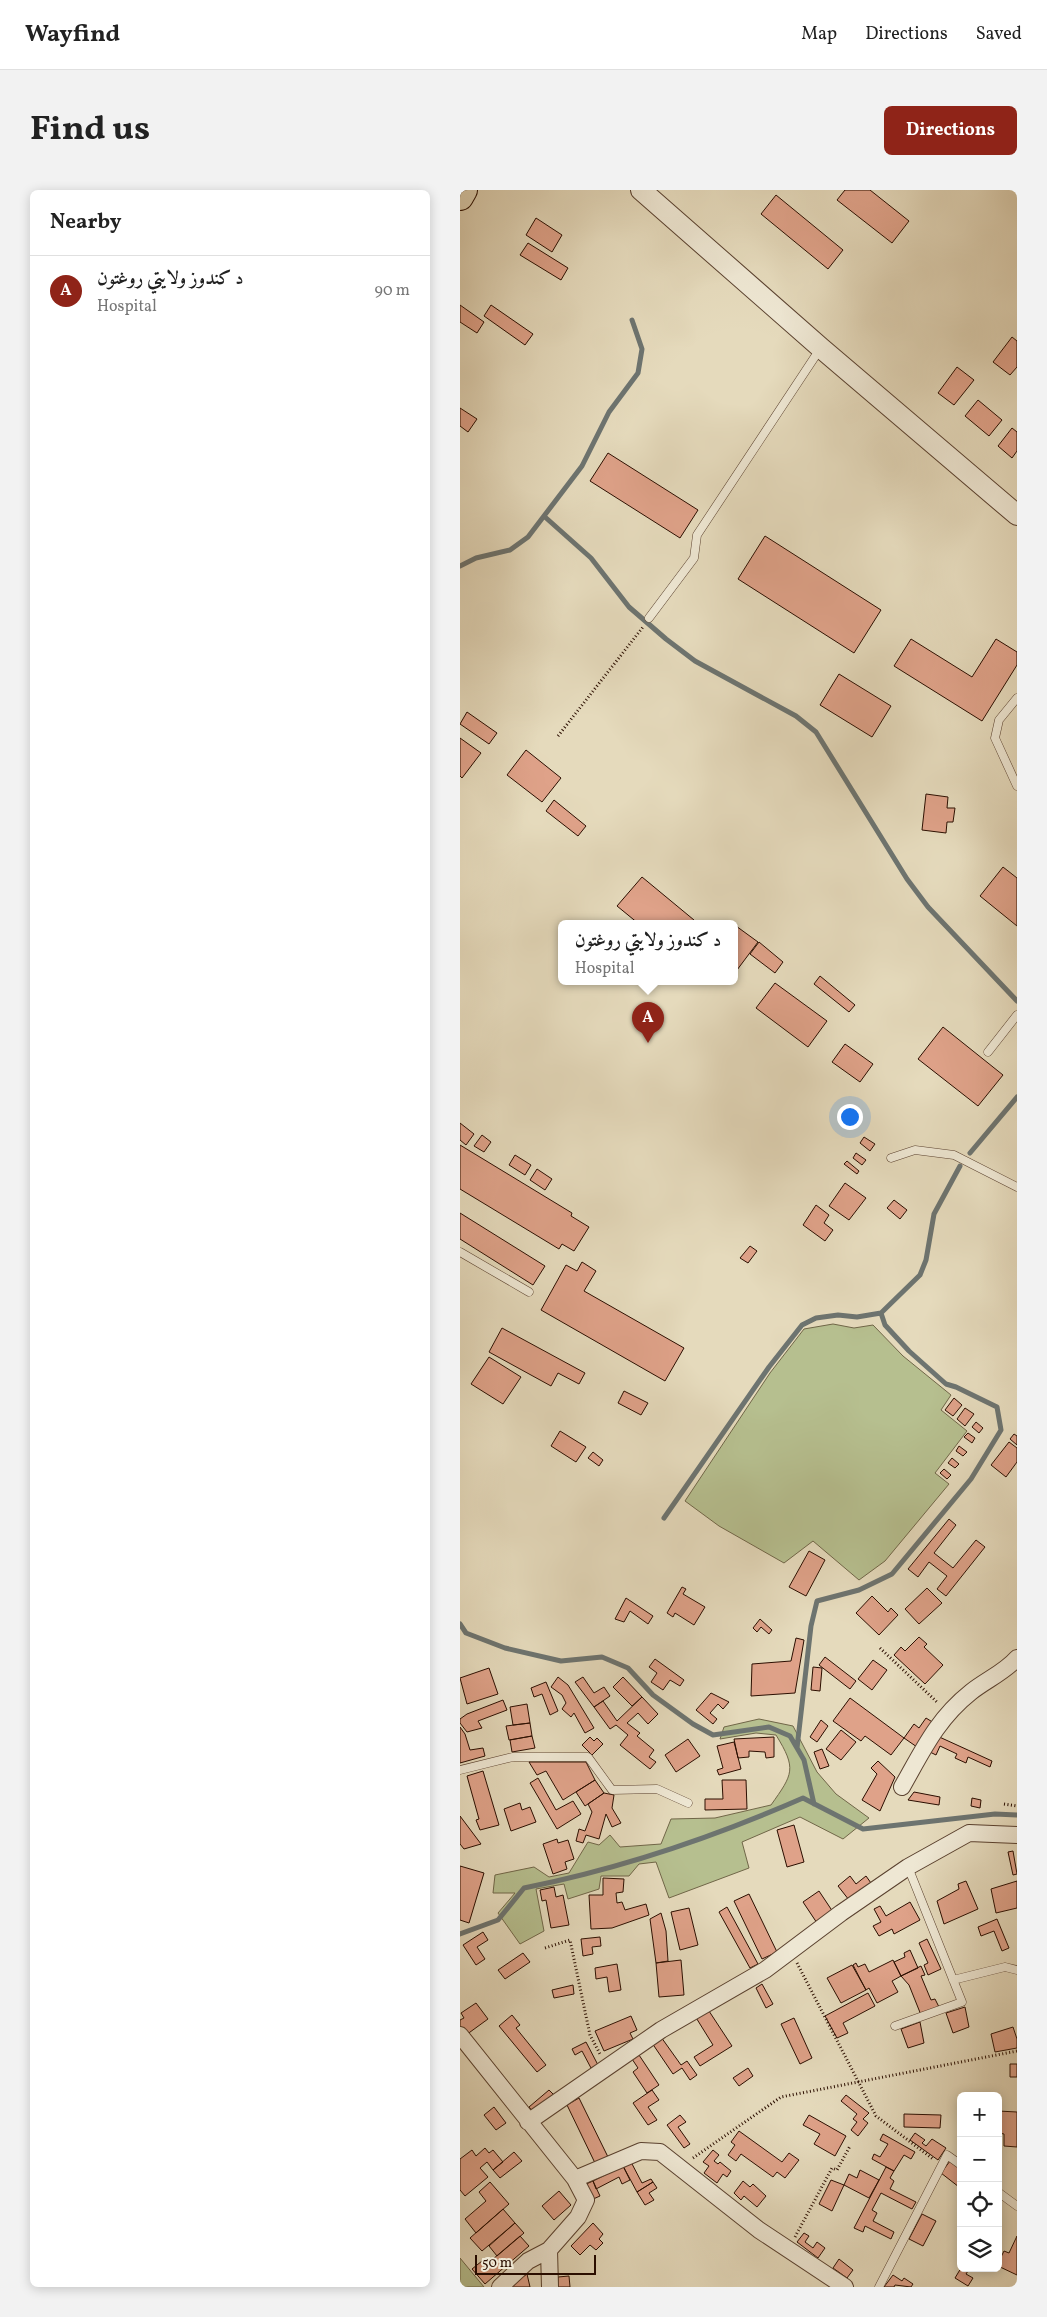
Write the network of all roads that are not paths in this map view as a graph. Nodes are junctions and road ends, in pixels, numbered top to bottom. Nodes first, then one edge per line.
1 (464, 190) edge
2 (641, 190) edge
3 (460, 197) edge
4 (821, 348) junction
5 (1017, 515) edge
6 (649, 618) dead end
7 (1017, 698) edge
8 (1017, 786) edge
9 (1017, 1015) edge
10 (988, 1052) dead end
11 (891, 1158) dead end
12 (1017, 1187) edge
13 (460, 1252) edge
14 (529, 1292) dead end
15 (1017, 1658) edge
16 (460, 1770) edge
17 (902, 1788) dead end
18 (688, 1803) dead end
19 (1017, 1835) edge
20 (908, 1867) junction
21 (1017, 1970) edge
22 (953, 1980) junction
23 (895, 2026) dead end
24 (460, 2035) edge
25 (528, 2122) junction
26 (957, 2162) edge
27 (574, 2179) junction
28 (1002, 2195) edge
29 (1017, 2206) edge
30 (549, 2250) junction
31 (500, 2287) edge
32 (550, 2287) edge
33 (845, 2287) edge
34 (879, 2287) edge

1 - 3 highway
2 - 4 street
4 - 5 street
4 - 6 lane
7 - 8 lane
9 - 10 lane
11 - 12 lane
13 - 14 lane
15 - 17 street
16 - 18 lane
19 - 20 street
20 - 22 lane
20 - 25 street
21 - 22 lane
22 - 23 lane
24 - 25 street
25 - 27 street
26 - 34 lane
27 - 30 street
27 - 33 street
28 - 29 lane
30 - 31 street
30 - 32 street

